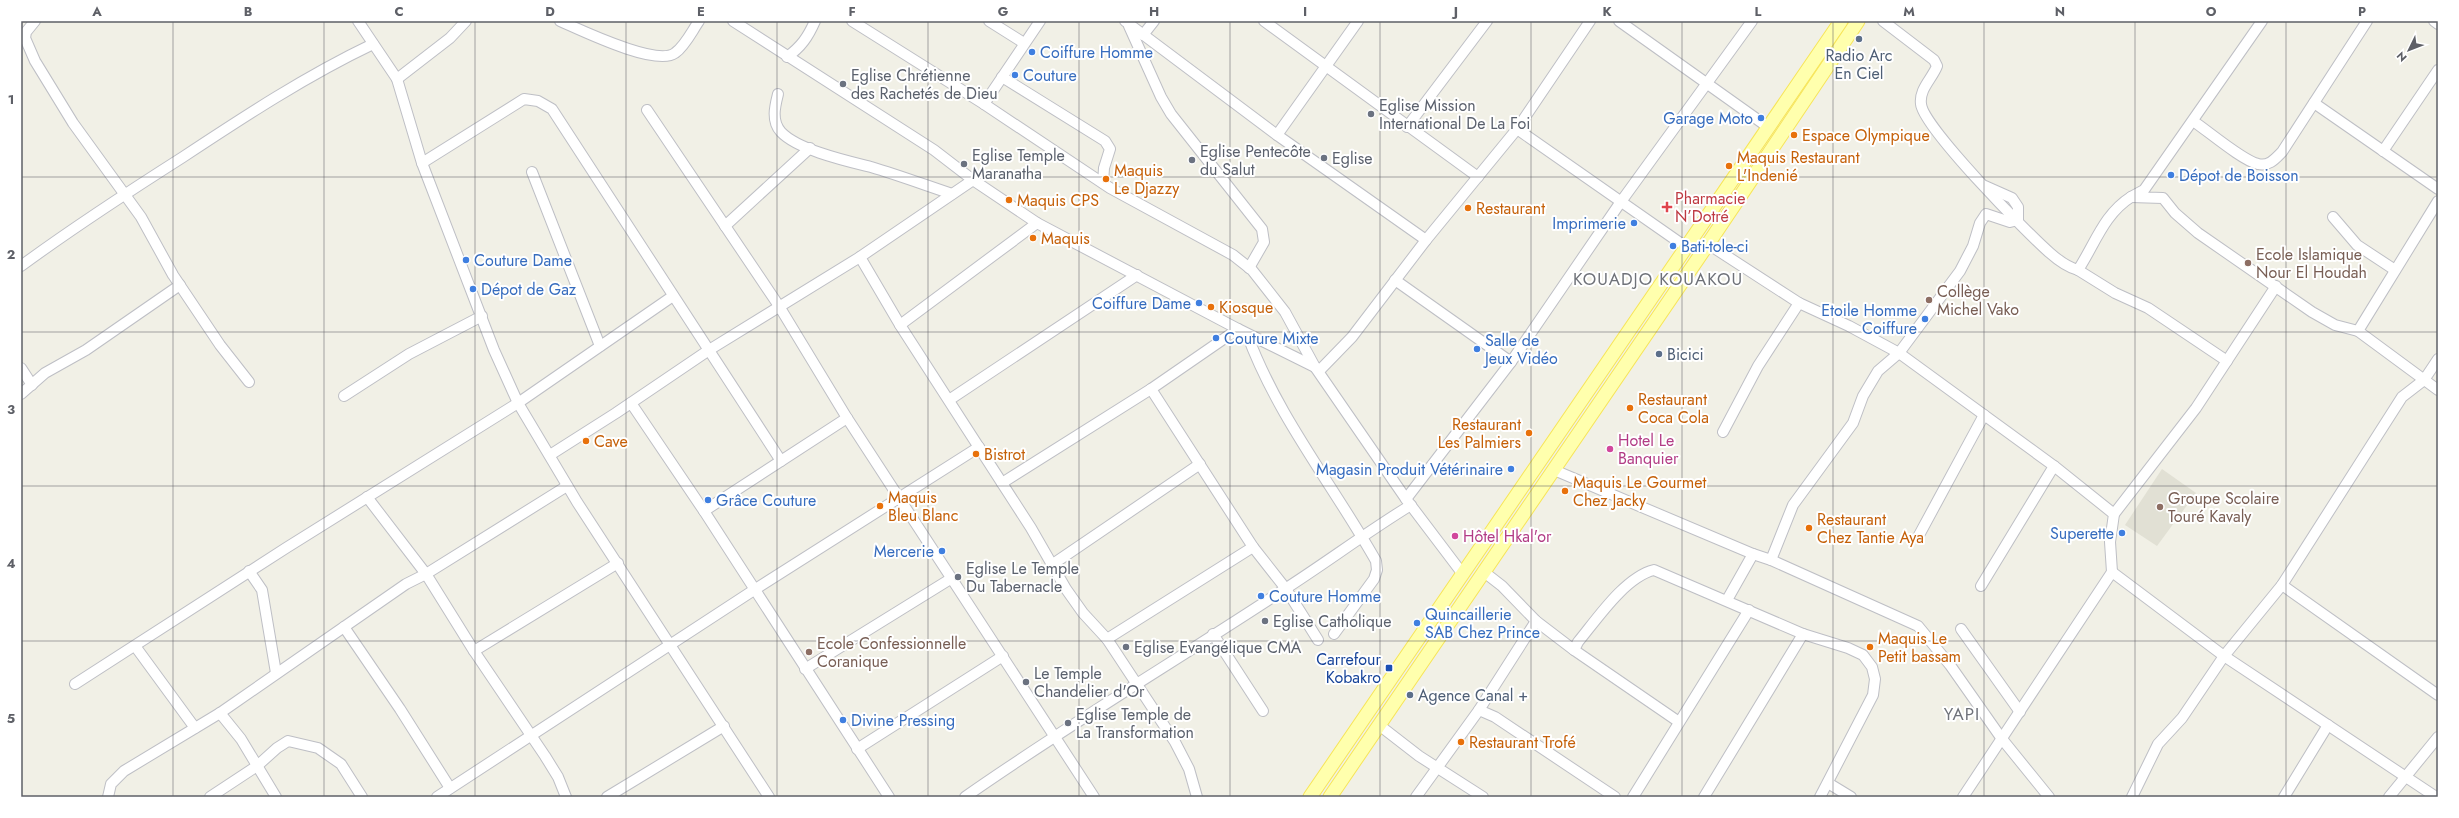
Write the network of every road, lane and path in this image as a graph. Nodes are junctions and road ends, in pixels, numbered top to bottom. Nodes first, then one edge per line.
1 (35, 21) edge
2 (358, 21) edge
3 (466, 21) edge
4 (560, 21) edge
5 (699, 21) edge
6 (733, 21) edge
7 (815, 21) edge
8 (852, 21) edge
9 (990, 21) edge
10 (1040, 21) edge
11 (1126, 21) edge
12 (1154, 21) edge
13 (1264, 21) edge
14 (1358, 21) edge
15 (1487, 21) edge
16 (1590, 21) edge
17 (1619, 21) edge
18 (1752, 21) edge
19 (1841, 21) edge
20 (1858, 21) edge
21 (1883, 21) edge
22 (2262, 21) edge
23 (2367, 21) edge
24 (2434, 21) edge
25 (2438, 24) edge
26 (1143, 35) junction
27 (1024, 43) junction
28 (373, 44) junction
29 (788, 57) junction
30 (1326, 65) junction
31 (2438, 70) edge
32 (1002, 77) junction
33 (397, 79) junction
34 (1706, 84) junction
35 (778, 94) dead end
36 (2314, 103) junction
37 (984, 104) junction
38 (647, 110) dead end
39 (2194, 121) junction
40 (1407, 126) junction
41 (1768, 127) junction
42 (1516, 129) junction
43 (1277, 135) junction
44 (810, 148) junction
45 (2383, 151) junction
46 (422, 163) junction
47 (532, 172) dead end
48 (1478, 177) junction
49 (973, 180) junction
50 (1103, 183) junction
51 (2438, 189) edge
52 (124, 194) junction
53 (952, 194) junction
54 (2131, 197) junction
55 (2438, 201) edge
56 (1620, 203) junction
57 (2333, 216) dead end
58 (2018, 220) junction
59 (1037, 223) junction
60 (725, 226) junction
61 (1426, 240) junction
62 (1708, 244) junction
63 (1686, 247) junction
64 (860, 257) junction
65 (21, 266) edge
66 (1249, 268) junction
67 (2078, 270) junction
68 (2395, 270) junction
69 (1137, 275) junction
70 (1395, 280) junction
71 (180, 285) junction
72 (2276, 286) junction
73 (673, 296) junction
74 (1799, 303) junction
75 (779, 306) junction
76 (482, 316) junction
77 (900, 325) junction
78 (1242, 331) junction
79 (2358, 331) junction
80 (600, 346) junction
81 (709, 350) junction
82 (1899, 353) junction
83 (2438, 359) edge
84 (2227, 361) junction
85 (1511, 362) junction
86 (21, 368) edge
87 (1317, 369) junction
88 (2424, 380) junction
89 (249, 382) dead end
90 (32, 385) junction
91 (1151, 389) junction
92 (2438, 390) edge
93 (21, 394) edge
94 (344, 396) dead end
95 (949, 400) junction
96 (518, 402) junction
97 (631, 403) junction
98 (1984, 415) junction
99 (847, 418) junction
100 (1723, 432) dead end
101 (979, 447) junction
102 (550, 455) junction
103 (781, 461) junction
104 (1200, 464) junction
105 (2054, 466) junction
106 (1554, 470) junction
107 (1002, 483) junction
108 (567, 486) junction
109 (368, 497) junction
110 (900, 499) junction
111 (1408, 502) junction
112 (704, 511) junction
113 (2114, 514) junction
114 (1361, 535) junction
115 (1918, 537) dead end
116 (1253, 546) junction
117 (1752, 554) junction
118 (1771, 560) junction
119 (618, 563) junction
120 (1053, 564) junction
121 (249, 571) junction
122 (1484, 572) junction
123 (2112, 572) junction
124 (1462, 573) junction
125 (426, 574) junction
126 (952, 578) junction
127 (2282, 585) junction
128 (1981, 586) dead end
129 (1286, 589) junction
130 (754, 590) junction
131 (1727, 600) junction
132 (1750, 610) junction
133 (1536, 621) junction
134 (344, 627) junction
135 (1961, 629) dead end
136 (1213, 634) junction
137 (1334, 634) dead end
138 (1803, 634) junction
139 (1108, 639) junction
140 (1318, 640) dead end
141 (135, 646) junction
142 (672, 646) junction
143 (1574, 650) junction
144 (474, 652) junction
145 (1003, 656) junction
146 (2224, 656) junction
147 (805, 669) junction
148 (276, 673) junction
149 (75, 684) dead end
150 (1137, 684) junction
151 (2438, 695) edge
152 (1479, 710) junction
153 (1263, 711) dead end
154 (2020, 712) junction
155 (220, 713) junction
156 (1679, 722) junction
157 (1379, 725) junction
158 (2328, 725) junction
159 (724, 726) junction
160 (195, 728) junction
161 (531, 736) junction
162 (2438, 737) edge
163 (1055, 738) junction
164 (2002, 739) junction
165 (857, 749) junction
166 (257, 766) junction
167 (1436, 767) junction
168 (2405, 776) junction
169 (1828, 783) junction
170 (450, 788) junction
171 (108, 797) edge
172 (210, 797) edge
173 (276, 797) edge
174 (362, 797) edge
175 (438, 797) edge
176 (566, 797) edge
177 (607, 797) edge
178 (769, 797) edge
179 (889, 797) edge
180 (965, 797) edge
181 (1093, 797) edge
182 (1197, 797) edge
183 (1310, 797) edge
184 (1330, 797) edge
185 (1416, 797) edge
186 (1483, 797) edge
187 (1615, 797) edge
188 (1633, 797) edge
189 (1704, 797) edge
190 (1820, 797) edge
191 (1851, 797) edge
192 (1963, 797) edge
193 (2049, 797) edge
194 (2132, 797) edge
195 (2284, 797) edge
196 (2389, 797) edge
197 (2436, 797) edge

1 - 52 street
2 - 28 street
3 - 33 street
4 - 5 street
6 - 29 street
7 - 29 street
8 - 37 street
9 - 27 street
10 - 27 street
11 - 26 street
11 - 66 street
12 - 26 street
13 - 30 street
14 - 30 street
15 - 40 street
16 - 42 street
17 - 34 street
18 - 34 street
19 - 41 main road
20 - 62 main road
21 - 58 street
22 - 39 street
23 - 36 street
24 - 25 street
26 - 43 street
27 - 32 street
28 - 33 street
28 - 52 street
29 - 49 street
30 - 40 street
30 - 43 street
31 - 45 street
32 - 37 street
32 - 50 street
33 - 46 street
34 - 41 street
34 - 56 street
35 - 44 street
36 - 39 street
36 - 45 street
37 - 50 street
38 - 60 street
39 - 54 street
40 - 48 street
41 - 63 main road
42 - 48 street
42 - 56 street
43 - 61 street
44 - 53 street
44 - 60 street
45 - 51 street
46 - 73 street
46 - 76 street
47 - 80 street
48 - 61 street
49 - 53 street
49 - 59 street
50 - 66 street
52 - 65 street
52 - 71 street
53 - 64 street
54 - 67 street
54 - 72 street
55 - 68 street
56 - 63 street
56 - 85 street
57 - 68 street
58 - 67 street
58 - 82 street
59 - 69 street
59 - 77 street
60 - 75 street
61 - 70 street
62 - 74 street
62 - 106 main road
63 - 124 main road
64 - 75 street
64 - 77 street
66 - 87 street
67 - 84 street
68 - 79 street
69 - 78 street
69 - 95 street
70 - 85 street
70 - 87 street
71 - 89 street
71 - 90 street
72 - 79 street
72 - 84 street
73 - 80 street
73 - 81 street
74 - 82 street
74 - 100 street
75 - 81 street
75 - 99 street
76 - 94 street
76 - 96 street
77 - 95 street
78 - 87 street
78 - 91 street
78 - 114 street
79 - 88 street
80 - 96 street
81 - 97 street
81 - 103 street
82 - 98 street
82 - 118 street
83 - 88 street
84 - 113 street
85 - 111 street
86 - 90 street
87 - 111 street
88 - 92 street
88 - 127 street
90 - 93 street
91 - 104 street
91 - 107 street
95 - 101 street
96 - 102 street
96 - 109 street
97 - 102 street
97 - 112 street
98 - 105 street
98 - 115 street
99 - 103 street
99 - 110 street
101 - 107 street
101 - 110 street
102 - 108 street
103 - 112 street
104 - 116 street
104 - 120 street
105 - 113 street
105 - 128 street
106 - 117 street
106 - 122 main road
107 - 120 street
108 - 119 street
108 - 125 street
109 - 121 street
109 - 125 street
110 - 126 street
110 - 130 street
111 - 114 street
111 - 124 street
112 - 130 street
113 - 123 street
114 - 129 street
114 - 137 street
116 - 129 street
116 - 139 street
117 - 118 street
117 - 131 street
118 - 164 street
119 - 142 street
119 - 144 street
120 - 139 street
121 - 141 street
121 - 148 street
122 - 133 street
122 - 157 main road
123 - 146 street
123 - 154 street
124 - 183 main road
125 - 134 street
125 - 144 street
126 - 145 street
126 - 147 street
127 - 146 street
127 - 151 street
129 - 136 street
129 - 140 street
130 - 142 street
130 - 147 street
131 - 132 street
131 - 143 street
132 - 138 street
132 - 156 street
133 - 143 street
133 - 152 street
134 - 148 street
134 - 170 street
135 - 154 street
136 - 150 street
136 - 153 street
138 - 169 street
138 - 189 street
139 - 150 street
141 - 149 street
141 - 160 street
142 - 159 street
142 - 161 street
143 - 156 street
144 - 161 street
145 - 163 street
145 - 165 street
146 - 158 street
146 - 194 street
147 - 165 street
148 - 155 street
150 - 163 street
150 - 182 street
152 - 167 street
152 - 187 street
154 - 164 street
155 - 160 street
155 - 166 street
156 - 188 street
157 - 167 street
157 - 184 main road
158 - 168 street
158 - 195 street
159 - 177 street
159 - 178 street
160 - 171 street
161 - 170 street
161 - 176 street
162 - 168 street
163 - 180 street
163 - 181 street
164 - 192 street
164 - 193 street
165 - 179 street
166 - 172 street
166 - 173 street
166 - 174 street
167 - 185 street
167 - 186 street
168 - 196 street
168 - 197 street
169 - 190 street
169 - 191 street
170 - 175 street

